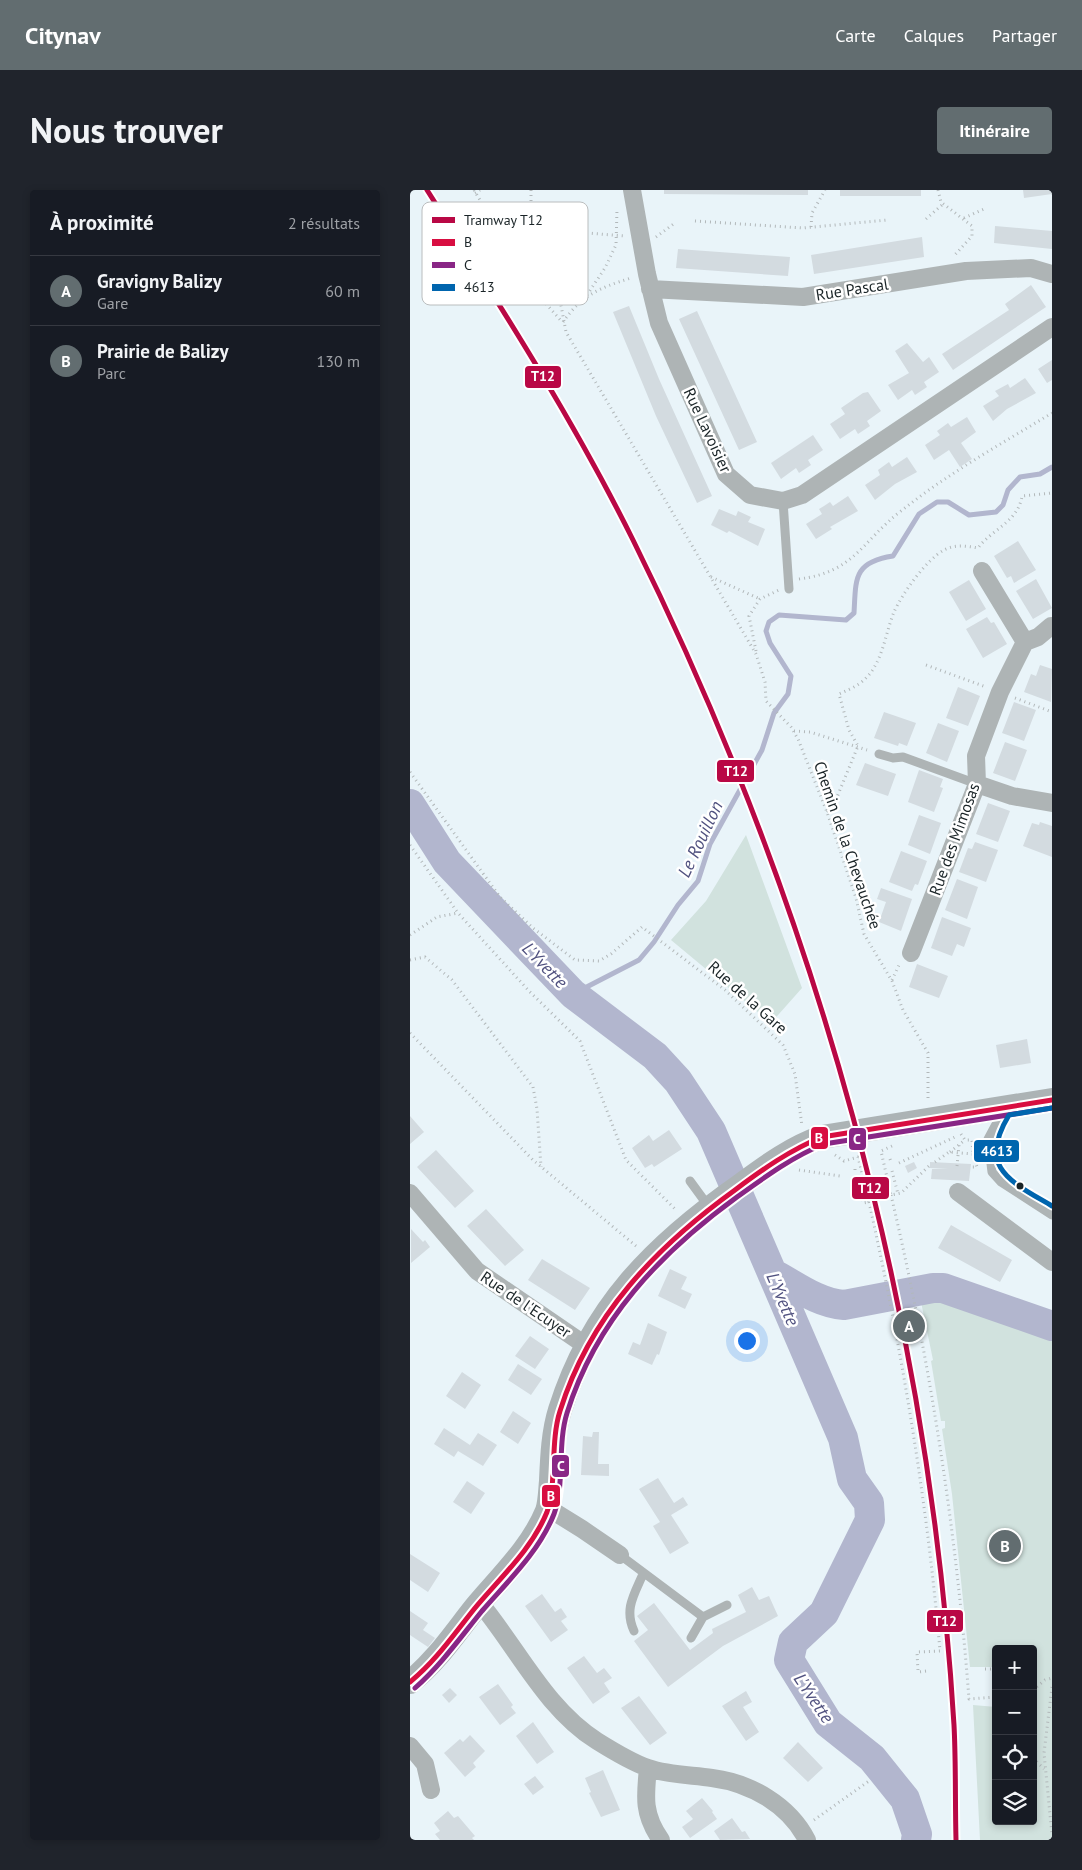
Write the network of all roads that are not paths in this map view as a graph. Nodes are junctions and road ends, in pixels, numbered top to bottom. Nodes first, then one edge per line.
1 (632, 190) edge
2 (1052, 274) edge
3 (648, 281) junction
4 (1052, 327) edge
5 (783, 501) junction
6 (982, 570) dead end
7 (789, 587) road end
8 (1051, 626) edge
9 (1025, 642) junction
10 (879, 754) road end
11 (977, 784) junction
12 (1052, 803) edge
13 (911, 953) dead end
14 (1052, 1100) edge
15 (1004, 1108) junction
16 (690, 1181) dead end
17 (958, 1192) dead end
18 (410, 1193) edge
19 (712, 1205) junction
20 (1052, 1216) edge
21 (1052, 1262) edge
22 (585, 1345) junction
23 (548, 1508) junction
24 (620, 1556) joint
25 (643, 1574) junction
26 (480, 1603) junction
27 (727, 1606) dead end
28 (703, 1617) junction
29 (634, 1631) dead end
30 (692, 1638) dead end
31 (410, 1682) edge
32 (410, 1746) edge
33 (648, 1768) junction
34 (431, 1790) dead end
35 (804, 1835) edge
36 (661, 1840) edge

1 - 3 street, Rue Lavoisier
2 - 3 street, Rue Pascal
3 - 5 street, Rue Lavoisier
4 - 5 street
5 - 7 lane
6 - 9 street
8 - 9 street
9 - 11 street, Rue des Mimosas
10 - 11 lane
11 - 12 street
11 - 13 street, Rue des Mimosas
14 - 15 street
15 - 19 street
15 - 20 lane
16 - 19 lane
17 - 21 street
18 - 22 street, Rue de l'Ecuyer
19 - 22 street
22 - 23 street
23 - 24 street
23 - 26 street
24 - 25 lane
25 - 28 lane
25 - 29 lane
26 - 31 street
26 - 33 street
27 - 28 lane
28 - 30 lane
32 - 34 street
33 - 35 street
33 - 36 street

